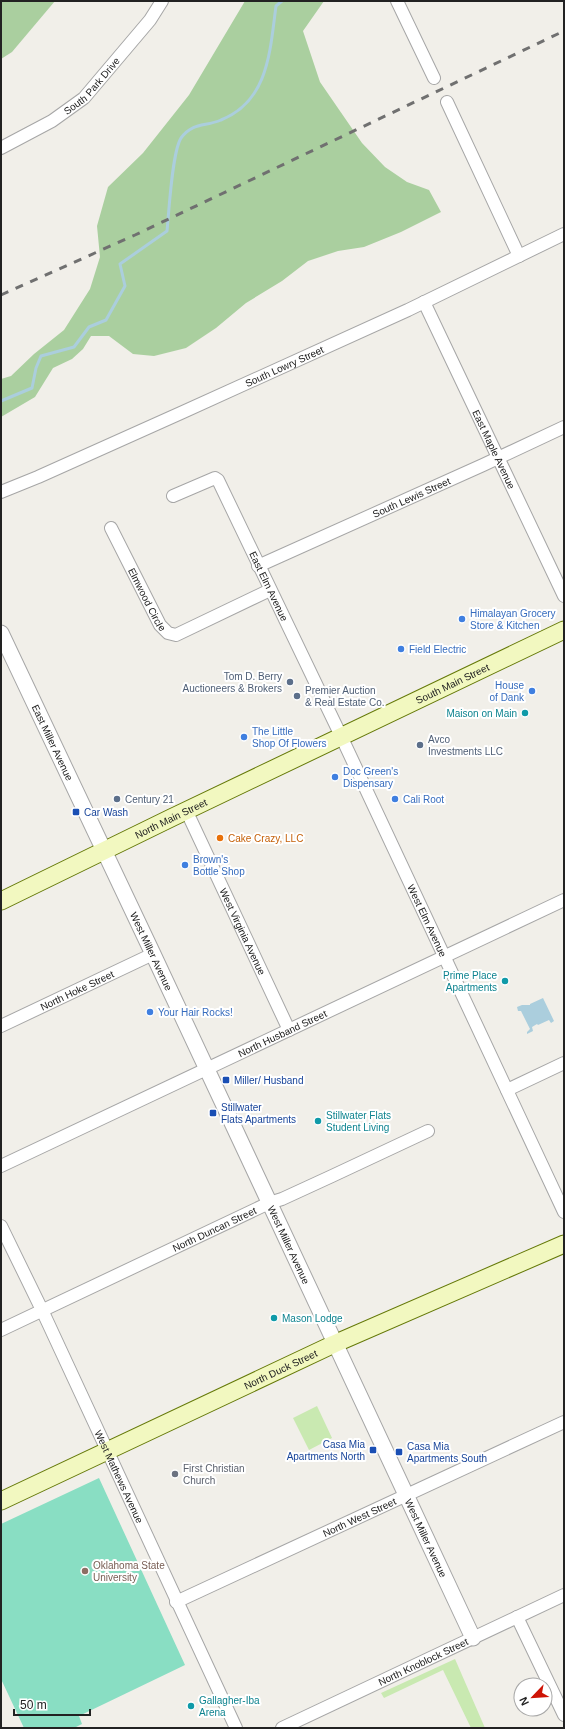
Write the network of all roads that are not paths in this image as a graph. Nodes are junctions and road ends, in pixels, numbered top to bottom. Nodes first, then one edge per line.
1 (162, 1) edge
2 (397, 1) edge
3 (434, 78) dead end
4 (448, 102) dead end
5 (1, 148) edge
6 (564, 234) edge
7 (519, 256) junction
8 (424, 302) junction
9 (564, 427) edge
10 (498, 459) junction
11 (1, 492) edge
12 (173, 496) dead end
13 (111, 528) dead end
14 (258, 566) junction
15 (270, 590) junction
16 (564, 596) edge
17 (564, 630) edge
18 (1, 633) edge
19 (342, 736) junction
20 (186, 810) junction
21 (104, 851) junction
22 (564, 900) edge
23 (1, 901) edge
24 (153, 954) junction
25 (445, 957) junction
26 (1, 1026) edge
27 (289, 1030) junction
28 (564, 1063) edge
29 (206, 1069) junction
30 (507, 1090) junction
31 (428, 1131) dead end
32 (1, 1166) edge
33 (269, 1203) junction
34 (564, 1212) edge
35 (1, 1226) edge
36 (564, 1244) edge
37 (42, 1310) junction
38 (1, 1330) edge
39 (334, 1344) junction
40 (564, 1422) edge
41 (107, 1452) junction
42 (406, 1495) junction
43 (1, 1501) edge
44 (564, 1595) edge
45 (176, 1602) junction
46 (517, 1617) junction
47 (472, 1638) junction
48 (564, 1715) edge
49 (236, 1728) edge
50 (282, 1728) edge

1 - 5 street, South Park Drive
2 - 3 street
4 - 7 street
6 - 7 street, South Lowry Street
7 - 8 street, South Lowry Street
8 - 10 street, East Maple Avenue
8 - 11 street, South Lowry Street
9 - 10 street, South Lewis Street
10 - 14 street, South Lewis Street
10 - 16 street, East Maple Avenue
12 - 14 street, East Elm Avenue
13 - 15 street, Elmwood Circle
14 - 15 street, East Elm Avenue
15 - 19 street, East Elm Avenue
17 - 19 main road, South Main Street
18 - 21 street, East Miller Avenue
19 - 20 main road, North Main Street
19 - 25 street, West Elm Avenue
20 - 21 main road, North Main Street
20 - 27 street, West Virginia Avenue
21 - 23 main road, North Main Street
21 - 24 street, West Miller Avenue
22 - 25 street, North Husband Street
24 - 26 street, North Hoke Street
24 - 29 street, West Miller Avenue
25 - 27 street, North Husband Street
25 - 30 street, West Elm Avenue
27 - 29 street, North Husband Street
28 - 30 street
29 - 32 street, North Husband Street
29 - 33 street, West Miller Avenue
30 - 34 street, West Elm Avenue
31 - 33 street, North Duncan Street
33 - 37 street, North Duncan Street
33 - 39 street, West Miller Avenue
35 - 37 street, West Mathews Avenue
36 - 39 main road, North Duck Street
37 - 38 street, North Duncan Street
37 - 41 street, West Mathews Avenue
39 - 41 main road, North Duck Street
39 - 42 street, West Miller Avenue
40 - 42 street, North West Street
41 - 43 main road, North Duck Street
41 - 45 street, West Mathews Avenue
42 - 45 street, North West Street
42 - 47 street, West Miller Avenue
44 - 46 street, North Knoblock Street
45 - 49 street, West Mathews Avenue
46 - 47 street, North Knoblock Street
46 - 48 street
47 - 50 street, North Knoblock Street

